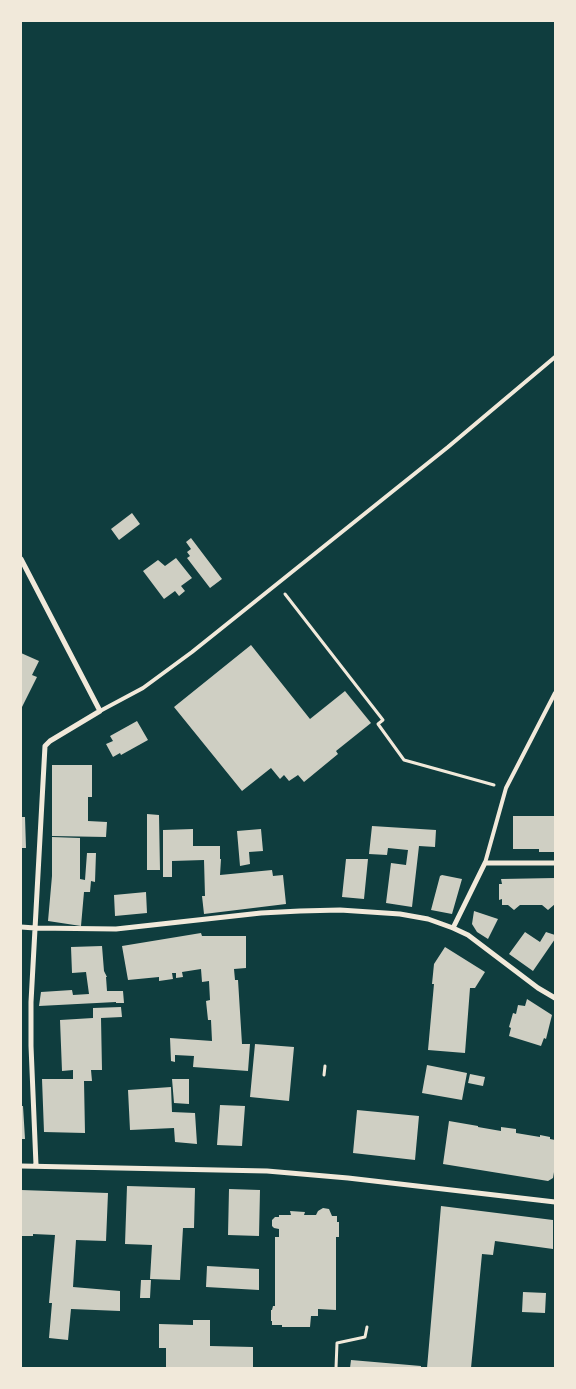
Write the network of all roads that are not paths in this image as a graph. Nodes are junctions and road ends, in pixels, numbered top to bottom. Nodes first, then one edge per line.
1 (555, 357) edge
2 (21, 559) edge
3 (555, 693) edge
4 (100, 711) junction
5 (485, 862) junction
6 (555, 863) edge
7 (21, 927) edge
8 (35, 928) junction
9 (453, 928) junction
10 (555, 998) edge
11 (36, 1165) junction
12 (21, 1166) edge
13 (555, 1202) edge

1 - 4 lane
2 - 4 street
3 - 5 lane
4 - 8 street
5 - 6 street
5 - 9 street
7 - 8 street
8 - 9 street
8 - 11 street
9 - 10 street
11 - 12 street
11 - 13 street

